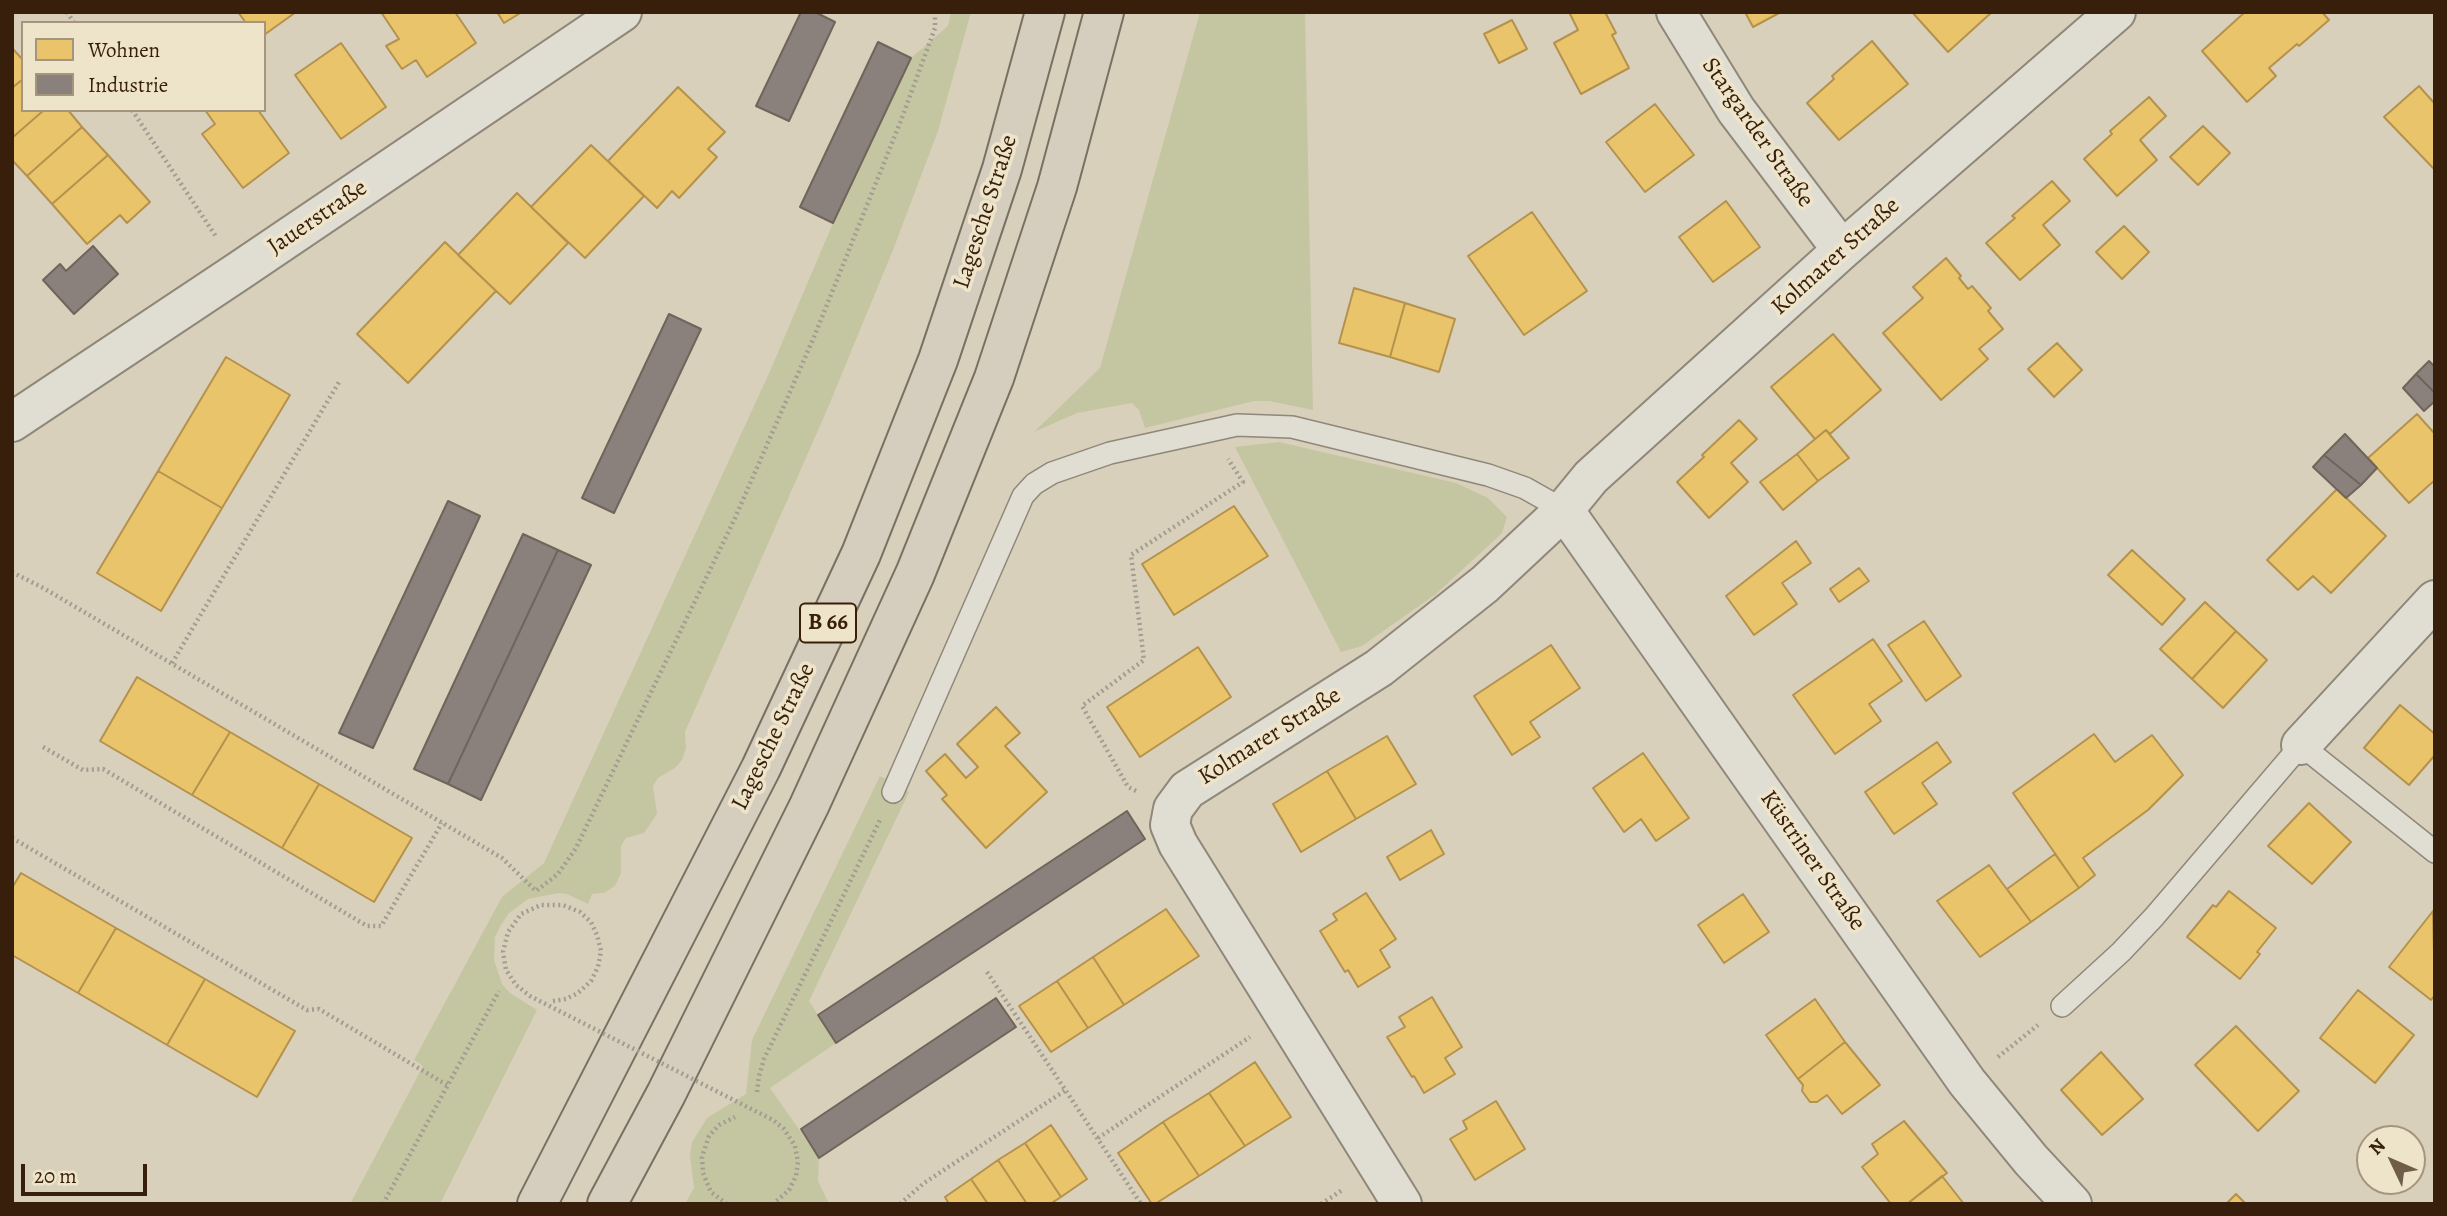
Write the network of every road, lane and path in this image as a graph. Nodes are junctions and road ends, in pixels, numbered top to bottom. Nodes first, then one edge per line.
1 (935, 12) edge
2 (1045, 12) edge
3 (1104, 12) edge
4 (1676, 12) edge
5 (2116, 12) edge
6 (610, 15) edge
7 (133, 112) edge
8 (1842, 250) junction
9 (239, 271) junction
10 (339, 382) dead end
11 (12, 422) edge
12 (1210, 432) junction
13 (1564, 510) junction
14 (12, 572) edge
15 (2435, 600) edge
16 (172, 663) junction
17 (2301, 745) junction
18 (43, 747) dead end
19 (893, 792) joint
20 (1173, 809) junction
21 (442, 823) junction
22 (12, 838) edge
23 (2435, 852) edge
24 (987, 972) dead end
25 (499, 991) dead end
26 (553, 1001) dead end
27 (2062, 1006) joint
28 (1283, 1016) junction
29 (1967, 1082) junction
30 (447, 1085) junction
31 (1066, 1090) junction
32 (757, 1092) dead end
33 (735, 1117) dead end
34 (1098, 1138) junction
35 (383, 1204) edge
36 (537, 1204) edge
37 (607, 1204) edge
38 (727, 1204) edge
39 (773, 1204) edge
40 (900, 1204) edge
41 (1141, 1204) edge
42 (1402, 1204) edge
43 (2072, 1204) edge

1 - 21 path
2 - 36 main road, Lagesche Straße / B 66
3 - 37 main road, B 66
4 - 8 street, Stargarder Straße
5 - 8 street, Kolmarer Straße
6 - 9 street, Jauerstraße
7 - 9 path
8 - 13 street, Kolmarer Straße
9 - 11 street, Jauerstraße
10 - 16 path
12 - 13 lane
12 - 19 lane
12 - 20 path
13 - 20 street, Kolmarer Straße
13 - 29 street, Küstriner Straße
14 - 16 path
15 - 17 street
16 - 21 path
17 - 23 lane
17 - 27 lane
18 - 21 path
19 - 32 path
20 - 28 street
22 - 30 path
24 - 31 path
25 - 30 path
26 - 39 path, bridge
27 - 29 path
28 - 34 path
28 - 42 street
29 - 43 street, Küstriner Straße
30 - 35 path
31 - 34 path
31 - 40 path
33 - 38 path
34 - 41 path

